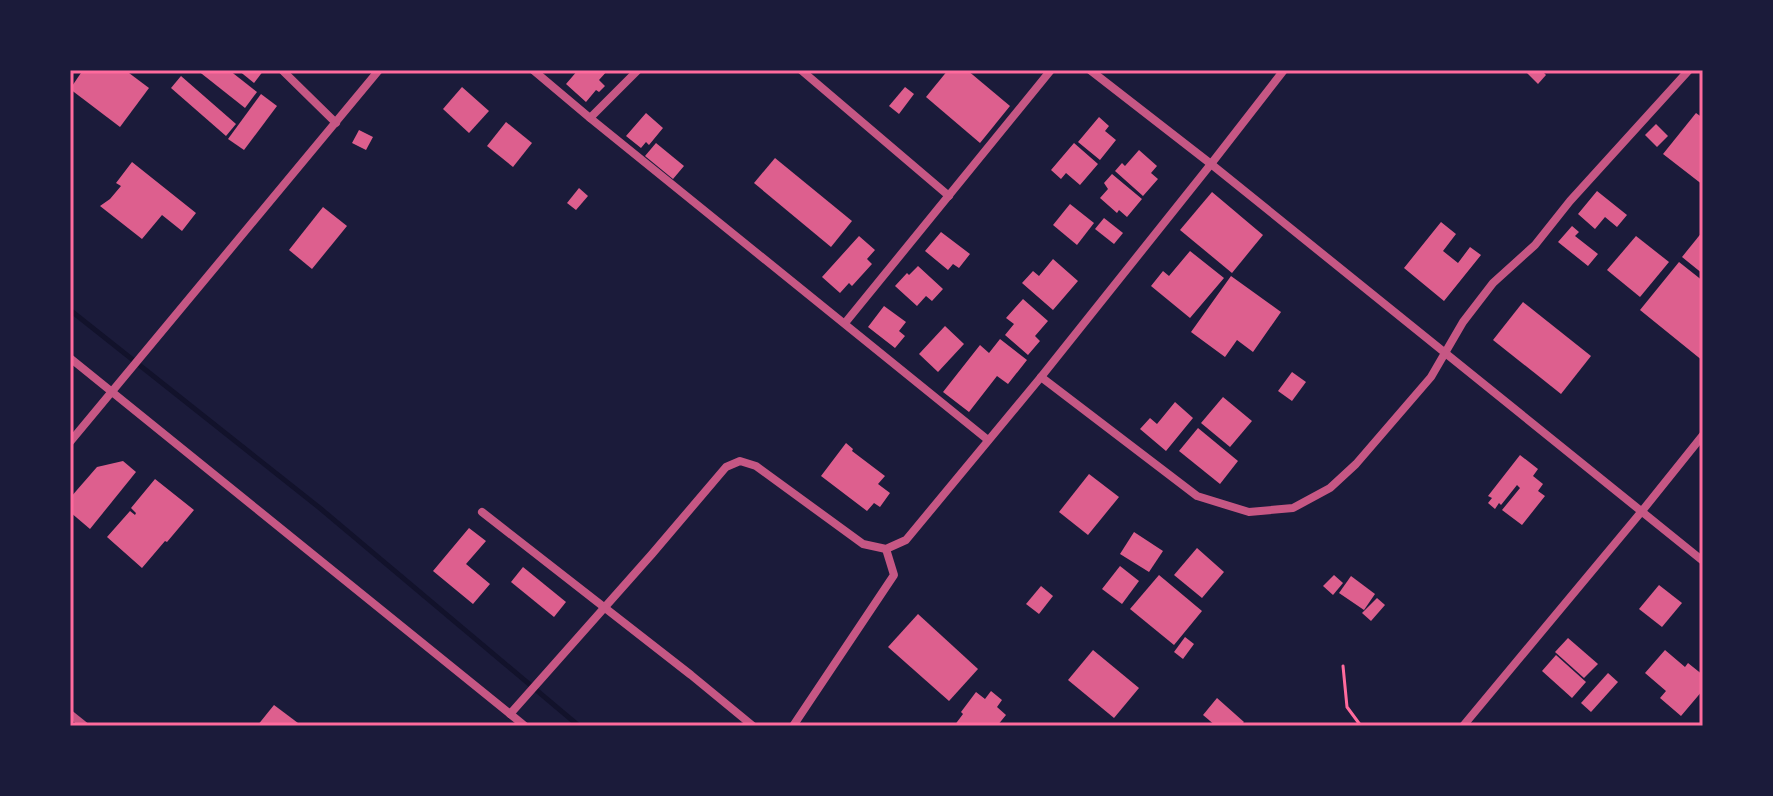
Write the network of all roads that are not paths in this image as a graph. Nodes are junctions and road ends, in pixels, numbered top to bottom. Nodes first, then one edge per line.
1 (282, 70) edge
2 (379, 70) edge
3 (533, 70) edge
4 (638, 70) edge
5 (801, 70) edge
6 (1051, 70) edge
7 (1090, 70) edge
8 (1284, 70) edge
9 (1689, 70) edge
10 (590, 118) junction
11 (336, 123) junction
12 (1211, 164) junction
13 (949, 196) junction
14 (845, 323) junction
15 (1445, 354) junction
16 (70, 358) edge
17 (1041, 377) junction
18 (111, 391) junction
19 (1703, 435) edge
20 (988, 440) junction
21 (70, 442) edge
22 (1642, 511) junction
23 (482, 512) dead end
24 (886, 549) junction
25 (1703, 561) edge
26 (603, 607) junction
27 (70, 714) edge
28 (510, 714) junction
29 (85, 726) edge
30 (525, 726) edge
31 (753, 726) edge
32 (793, 726) edge
33 (1463, 726) edge

1 - 11 street
2 - 11 street
3 - 10 street
4 - 10 street
5 - 13 street
6 - 13 street
7 - 12 street
8 - 12 street
9 - 15 street
10 - 14 street
11 - 18 street
12 - 15 street
12 - 17 street
13 - 14 street
14 - 20 street
15 - 17 street
15 - 22 street
16 - 18 street
17 - 20 street
18 - 21 street
18 - 28 street
19 - 22 street
20 - 24 street
22 - 25 street
22 - 33 street
23 - 26 street
24 - 26 street
24 - 32 street
26 - 28 street
26 - 31 street
27 - 29 street
28 - 30 street

